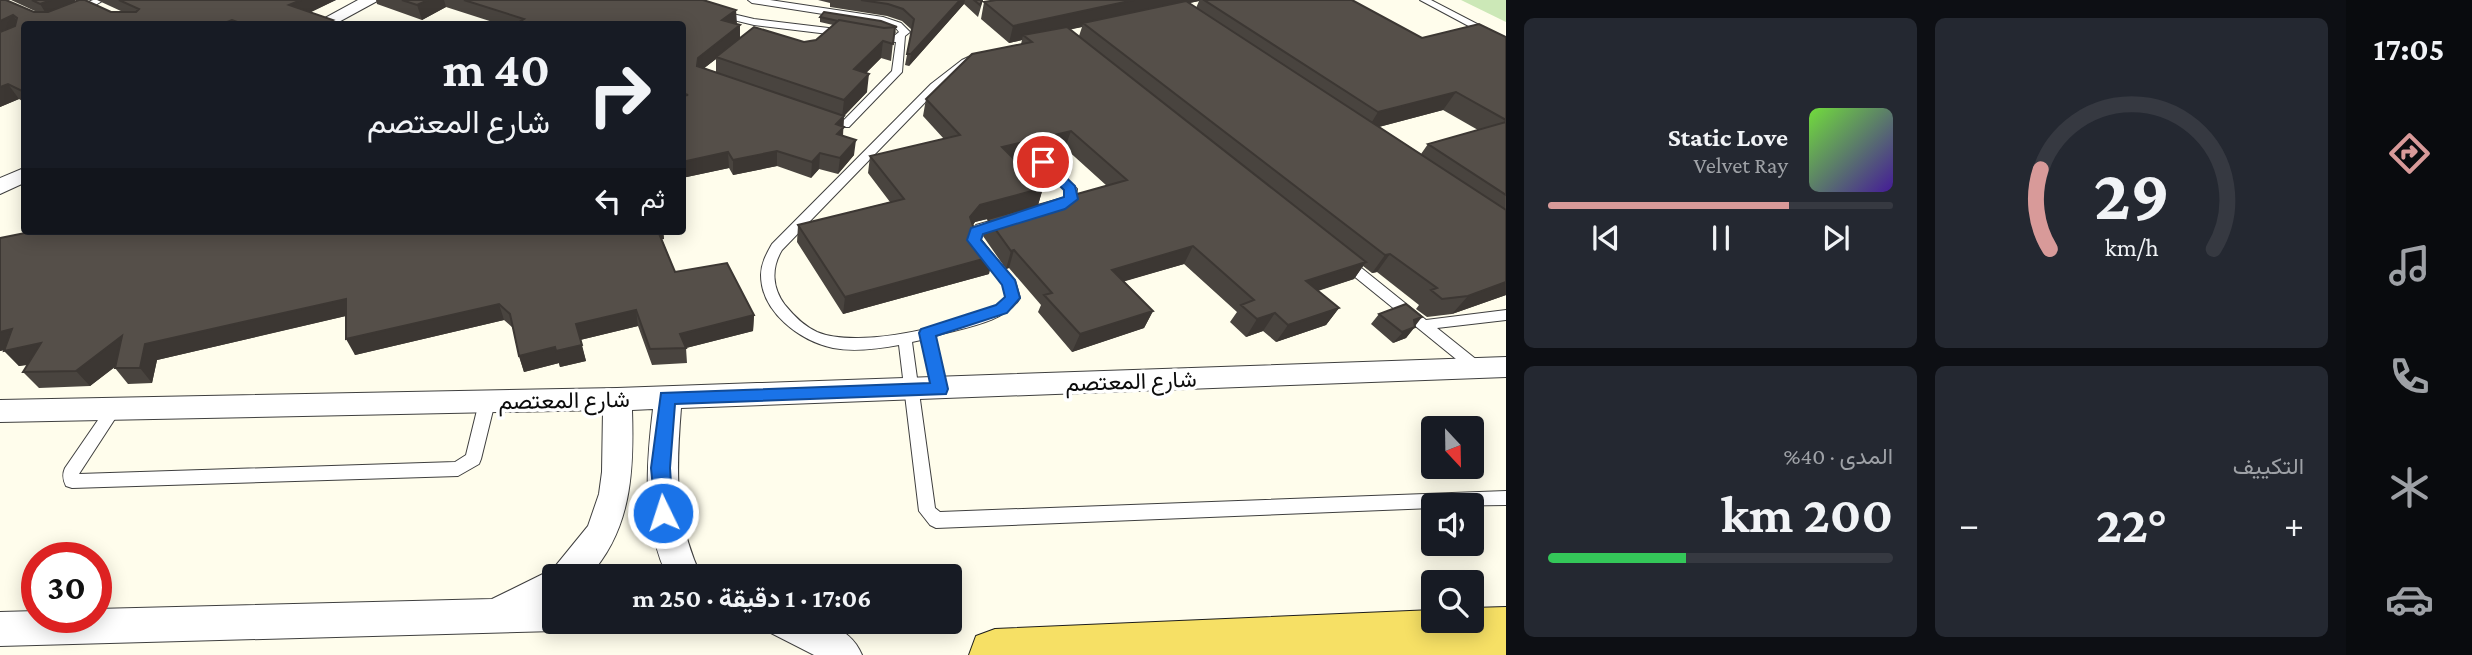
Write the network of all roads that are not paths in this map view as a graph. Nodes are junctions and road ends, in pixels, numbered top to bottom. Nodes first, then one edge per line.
1 (372, 0) edge
2 (752, 0) edge
3 (1424, 0) edge
4 (89, 5) edge
5 (714, 13) edge
6 (116, 16) edge
7 (329, 21) edge
8 (857, 35) edge
9 (869, 37) edge
10 (901, 37) junction
11 (1506, 43) edge
12 (991, 52) edge
13 (819, 116) edge
14 (1043, 162) dead end
15 (21, 176) edge
16 (0, 187) edge
17 (1048, 209) edge
18 (1023, 216) edge
19 (1336, 255) edge
20 (1506, 315) edge
21 (1423, 325) junction
22 (927, 333) junction
23 (905, 340) junction
24 (1506, 367) edge
25 (1477, 368) junction
26 (910, 389) junction
27 (940, 389) junction
28 (667, 398) junction
29 (617, 400) junction
30 (487, 402) junction
31 (114, 408) junction
32 (0, 411) edge
33 (1506, 498) edge
34 (576, 564) edge
35 (679, 564) edge
36 (542, 592) edge
37 (542, 615) edge
38 (492, 617) junction
39 (0, 629) edge
40 (1506, 632) edge
41 (810, 634) edge
42 (844, 655) edge
43 (995, 655) edge

1 - 7 street
2 - 10 lane
3 - 11 lane
4 - 6 street
5 - 8 lane
9 - 10 lane
10 - 13 lane
12 - 23 lane
14 - 17 lane
15 - 16 street
18 - 22 lane
19 - 21 lane
20 - 21 lane
21 - 25 lane
22 - 23 lane
22 - 27 lane
23 - 26 lane
24 - 25 street, شارع المعتصم
25 - 27 street, شارع المعتصم
26 - 27 street, شارع المعتصم
26 - 28 street, شارع المعتصم
26 - 33 lane
28 - 29 street, شارع المعتصم
28 - 35 street
29 - 30 street, شارع المعتصم
29 - 34 street
30 - 31 street, شارع المعتصم
30 - 31 lane
31 - 32 street, شارع المعتصم
36 - 38 street
37 - 38 street
38 - 39 street
40 - 43 main road
41 - 42 street

